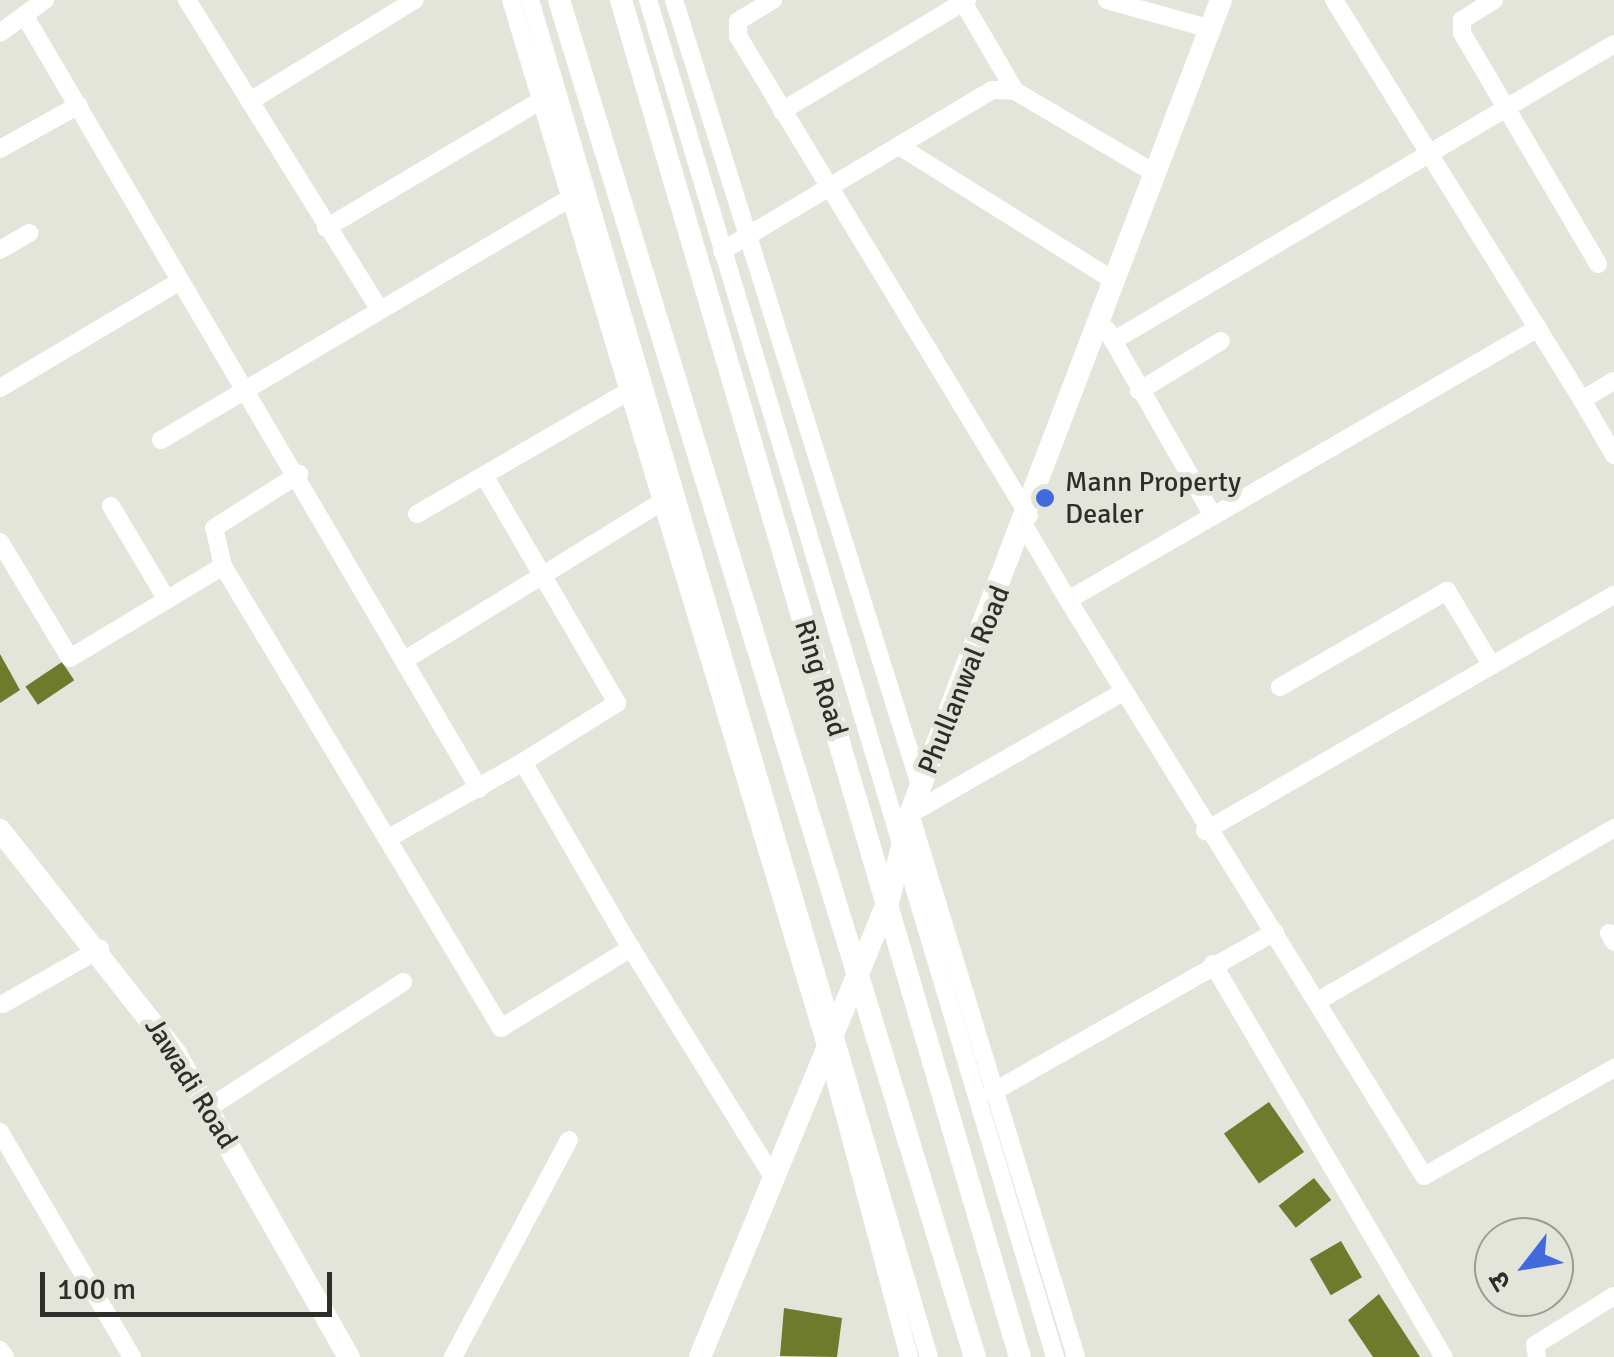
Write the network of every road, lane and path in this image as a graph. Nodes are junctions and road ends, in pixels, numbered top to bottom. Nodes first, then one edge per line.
1 (45, 0) edge
2 (187, 0) edge
3 (416, 0) edge
4 (511, 0) edge
5 (530, 0) edge
6 (560, 0) edge
7 (621, 0) edge
8 (648, 0) edge
9 (674, 0) edge
10 (773, 0) edge
11 (1107, 0) edge
12 (1221, 0) edge
13 (1334, 0) edge
14 (1494, 0) edge
15 (965, 1) edge
16 (395, 5) edge
17 (26, 18) junction
18 (1211, 29) junction
19 (0, 33) edge
20 (1614, 44) edge
21 (692, 63) junction
22 (671, 75) junction
23 (1015, 91) junction
24 (549, 96) junction
25 (250, 101) junction
26 (79, 105) junction
27 (1508, 106) junction
28 (782, 111) junction
29 (898, 146) junction
30 (0, 149) edge
31 (1432, 151) junction
32 (1156, 174) junction
33 (828, 190) junction
34 (578, 193) junction
35 (326, 228) junction
36 (30, 233) dead end
37 (747, 236) junction
38 (0, 250) edge
39 (722, 251) junction
40 (1598, 264) dead end
41 (180, 281) junction
42 (1114, 281) junction
43 (378, 308) junction
44 (1538, 328) junction
45 (1107, 330) junction
46 (1221, 341) dead end
47 (1614, 381) edge
48 (0, 388) edge
49 (244, 390) junction
50 (629, 390) junction
51 (1138, 391) junction
52 (1582, 400) junction
53 (161, 440) dead end
54 (1614, 455) edge
55 (299, 474) junction
56 (485, 476) junction
57 (662, 502) junction
58 (111, 506) dead end
59 (417, 514) dead end
60 (1213, 516) junction
61 (1027, 522) junction
62 (0, 542) edge
63 (223, 566) junction
64 (540, 574) junction
65 (1614, 595) edge
66 (167, 600) junction
67 (1068, 600) junction
68 (408, 658) junction
69 (1492, 666) junction
70 (1280, 687) dead end
71 (1123, 692) junction
72 (523, 762) junction
73 (921, 788) junction
74 (479, 789) junction
75 (910, 814) junction
76 (1614, 828) edge
77 (0, 830) edge
78 (1205, 831) junction
79 (387, 839) junction
80 (902, 846) junction
81 (888, 900) junction
82 (1275, 932) junction
83 (630, 948) junction
84 (100, 949) junction
85 (1212, 964) junction
86 (858, 971) junction
87 (403, 982) dead end
88 (1318, 1001) junction
89 (1, 1005) edge
90 (837, 1020) junction
91 (826, 1044) junction
92 (1614, 1068) edge
93 (1001, 1087) junction
94 (984, 1098) junction
95 (210, 1107) junction
96 (569, 1140) dead end
97 (3, 1143) edge
98 (772, 1175) junction
99 (1048, 1294) junction
100 (1614, 1296) edge
101 (0, 1350) edge
102 (5, 1357) edge
103 (132, 1357) edge
104 (350, 1357) edge
105 (453, 1357) edge
106 (700, 1357) edge
107 (909, 1357) edge
108 (929, 1357) edge
109 (975, 1357) edge
110 (1020, 1357) edge
111 (1054, 1357) edge
112 (1076, 1357) edge
113 (1444, 1357) edge
114 (1538, 1357) edge

1 - 17 street
2 - 25 street
3 - 16 street
4 - 24 street
5 - 24 street
6 - 86 street
7 - 81 street, Ring Road
8 - 22 street
9 - 21 street
10 - 28 street
11 - 18 street
12 - 18 street, Phullanwal Road
13 - 31 street
14 - 27 street
15 - 23 street
15 - 28 street
16 - 25 street
17 - 19 street
17 - 26 street
18 - 32 street, Phullanwal Road
20 - 27 street
21 - 22 street
21 - 37 street
22 - 39 street
23 - 29 street
23 - 32 street
24 - 34 street
24 - 35 street
25 - 35 street
26 - 30 street
26 - 41 street
27 - 31 street
27 - 40 street
28 - 33 street
29 - 33 street
29 - 42 street
31 - 44 street
31 - 45 street
32 - 42 street, Phullanwal Road
33 - 37 street
33 - 61 street
34 - 43 street
34 - 50 street
34 - 90 street
35 - 43 street
36 - 38 street
37 - 39 street
37 - 73 street
39 - 80 street
41 - 48 street
41 - 49 street
42 - 45 street, Phullanwal Road
43 - 49 street
44 - 52 street
44 - 60 street
45 - 51 street
45 - 61 street, Phullanwal Road
46 - 51 street
47 - 52 street
49 - 53 street
49 - 55 street
50 - 56 street
50 - 57 street
51 - 60 street
52 - 54 street
55 - 63 street
55 - 68 street
56 - 59 street
56 - 64 street
57 - 64 street
57 - 91 street
58 - 66 street
60 - 67 street
61 - 67 street
61 - 73 street, Phullanwal Road
62 - 66 street
63 - 66 street
63 - 79 street
64 - 68 street
64 - 72 street
65 - 69 street
67 - 71 street
68 - 74 street
69 - 70 street
69 - 78 street
71 - 75 street
71 - 78 street
72 - 74 street
72 - 83 street
73 - 75 street, Phullanwal Road
74 - 79 street
75 - 80 street, Phullanwal Road
75 - 93 street
76 - 88 street
77 - 84 street, Jawadi Road
78 - 82 street
79 - 83 street
80 - 81 street, Phullanwal Road
80 - 94 street
81 - 86 street, Phullanwal Road
81 - 110 street, Ring Road
82 - 85 street
82 - 88 street
83 - 98 street
84 - 89 street
84 - 95 street, Jawadi Road
85 - 93 street
85 - 113 street
86 - 90 street, Phullanwal Road
86 - 109 street
87 - 95 street
88 - 92 street
90 - 91 street, Phullanwal Road
90 - 108 street
91 - 98 street, Phullanwal Road
91 - 107 street
93 - 94 street
93 - 99 street
94 - 99 street
95 - 104 street, Jawadi Road
96 - 105 street
97 - 103 street
98 - 106 street, Phullanwal Road
99 - 111 street
99 - 112 street
100 - 114 street
101 - 102 street

